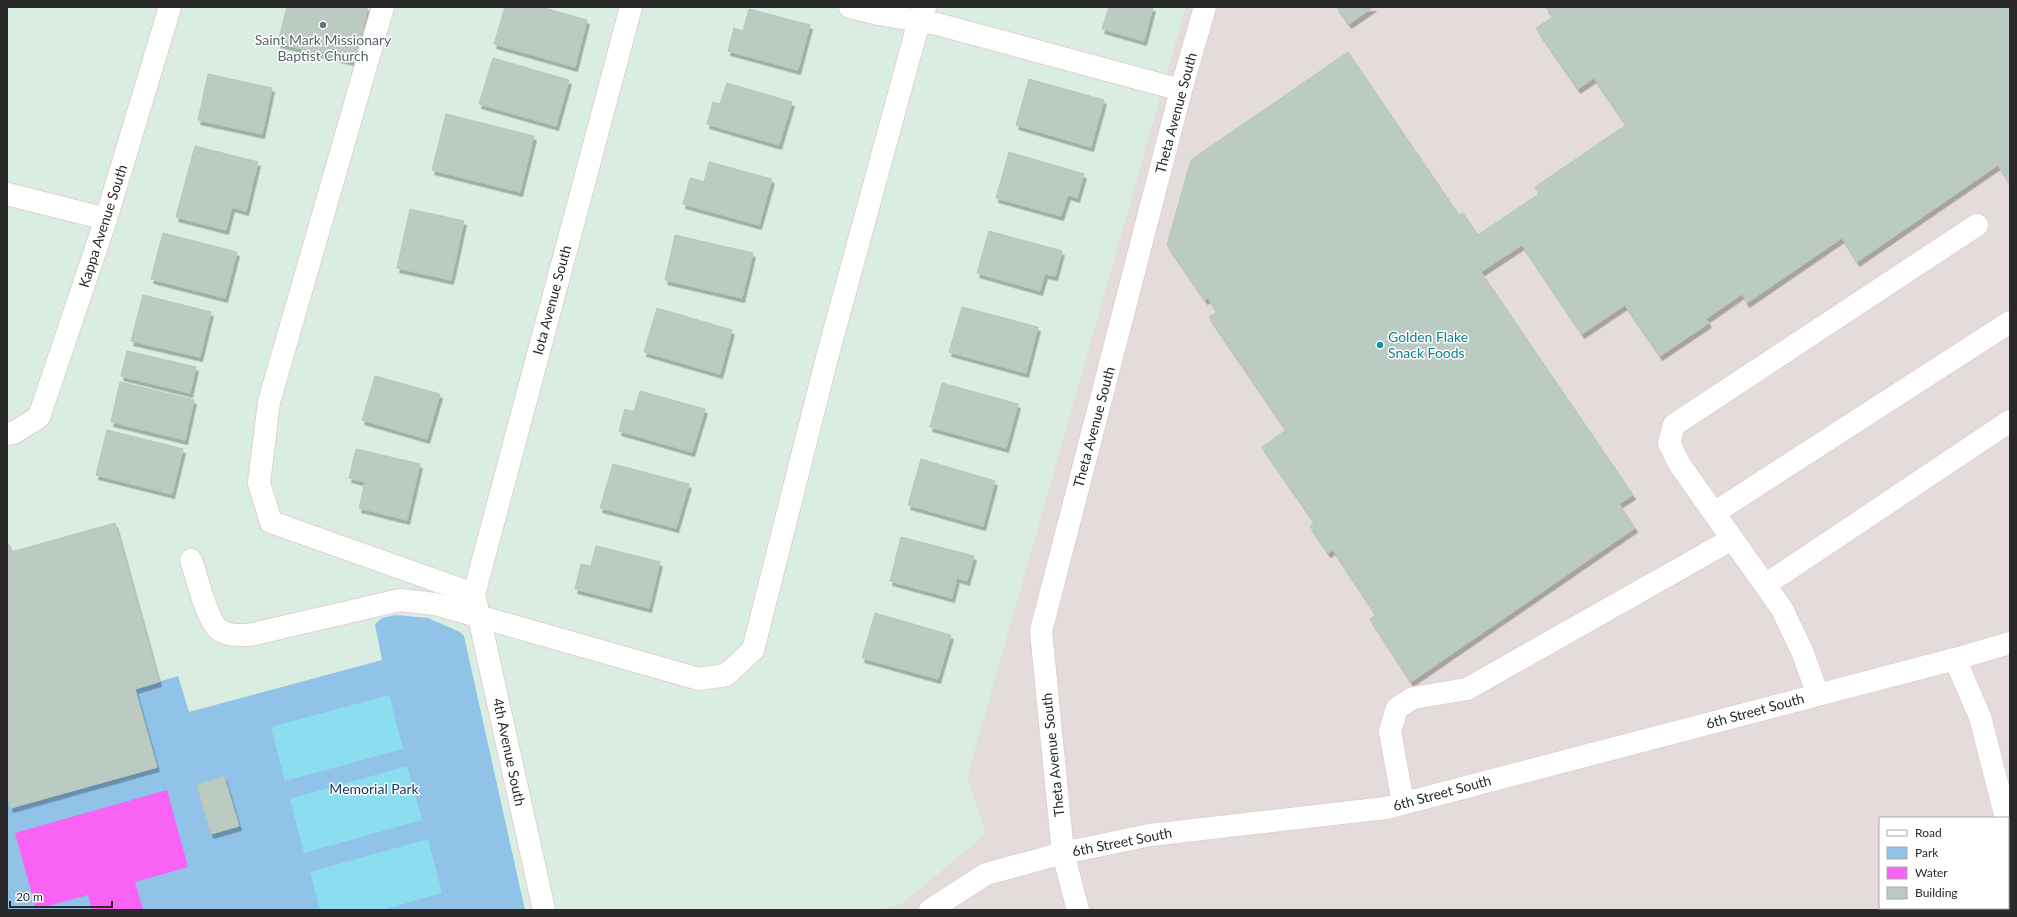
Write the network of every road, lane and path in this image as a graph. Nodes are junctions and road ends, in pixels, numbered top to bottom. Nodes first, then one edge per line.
1 (170, 7) edge
2 (383, 7) edge
3 (631, 7) edge
4 (850, 7) edge
5 (1205, 7) edge
6 (922, 14) edge
7 (1181, 90) junction
8 (7, 194) edge
9 (106, 219) junction
10 (1977, 226) dead end
11 (2010, 322) edge
12 (2010, 421) edge
13 (10, 432) edge
14 (1714, 513) junction
15 (1732, 539) junction
16 (191, 560) dead end
17 (1765, 585) junction
18 (474, 594) junction
19 (479, 617) junction
20 (2010, 643) edge
21 (1954, 660) junction
22 (1818, 695) junction
23 (1403, 803) junction
24 (2006, 817) edge
25 (1063, 853) junction
26 (544, 910) edge
27 (930, 910) edge
28 (1078, 910) edge

1 - 9 street, Kappa Avenue South
2 - 18 street
3 - 18 street, Iota Avenue South
4 - 6 street
5 - 7 street, Theta Avenue South
6 - 7 street
6 - 19 street
7 - 25 street, Theta Avenue South
8 - 9 street
9 - 13 street, Kappa Avenue South
10 - 14 street
11 - 14 street
12 - 17 street
14 - 15 street
15 - 17 street
15 - 23 street
16 - 19 street
17 - 22 street
18 - 19 street, 4th Avenue South
19 - 26 street, 4th Avenue South
20 - 21 street, 6th Street South
21 - 22 street, 6th Street South
21 - 24 street
22 - 23 street, 6th Street South
23 - 25 street, 6th Street South
25 - 27 street, 6th Street South
25 - 28 street, Theta Avenue South

